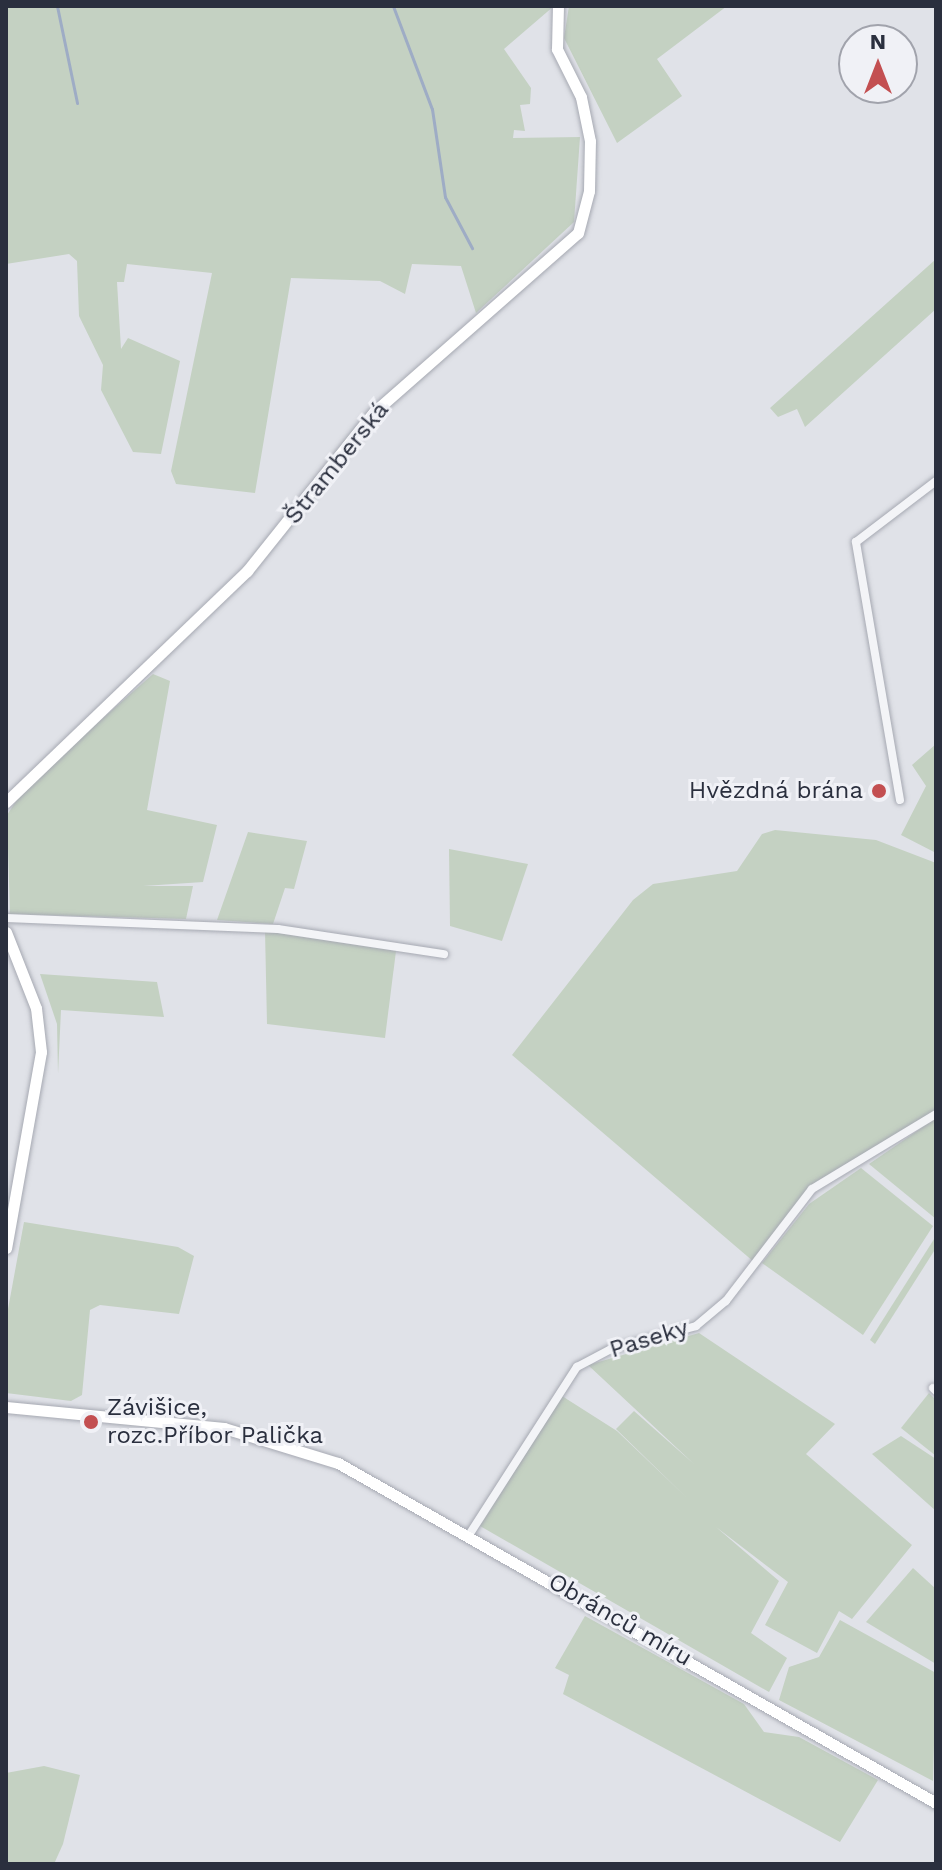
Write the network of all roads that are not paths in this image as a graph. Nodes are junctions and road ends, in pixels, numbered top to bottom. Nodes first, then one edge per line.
1 (558, 6) edge
2 (936, 481) edge
3 (900, 800) dead end
4 (6, 802) edge
5 (6, 918) edge
6 (6, 932) edge
7 (444, 954) dead end
8 (936, 1114) edge
9 (6, 1248) edge
10 (6, 1407) edge
11 (469, 1535) junction
12 (936, 1803) edge

1 - 4 street, Štramberská
2 - 3 street
5 - 7 street
6 - 9 street
8 - 11 street, Paseky
10 - 11 street, Obránců míru
11 - 12 street, Obránců míru

